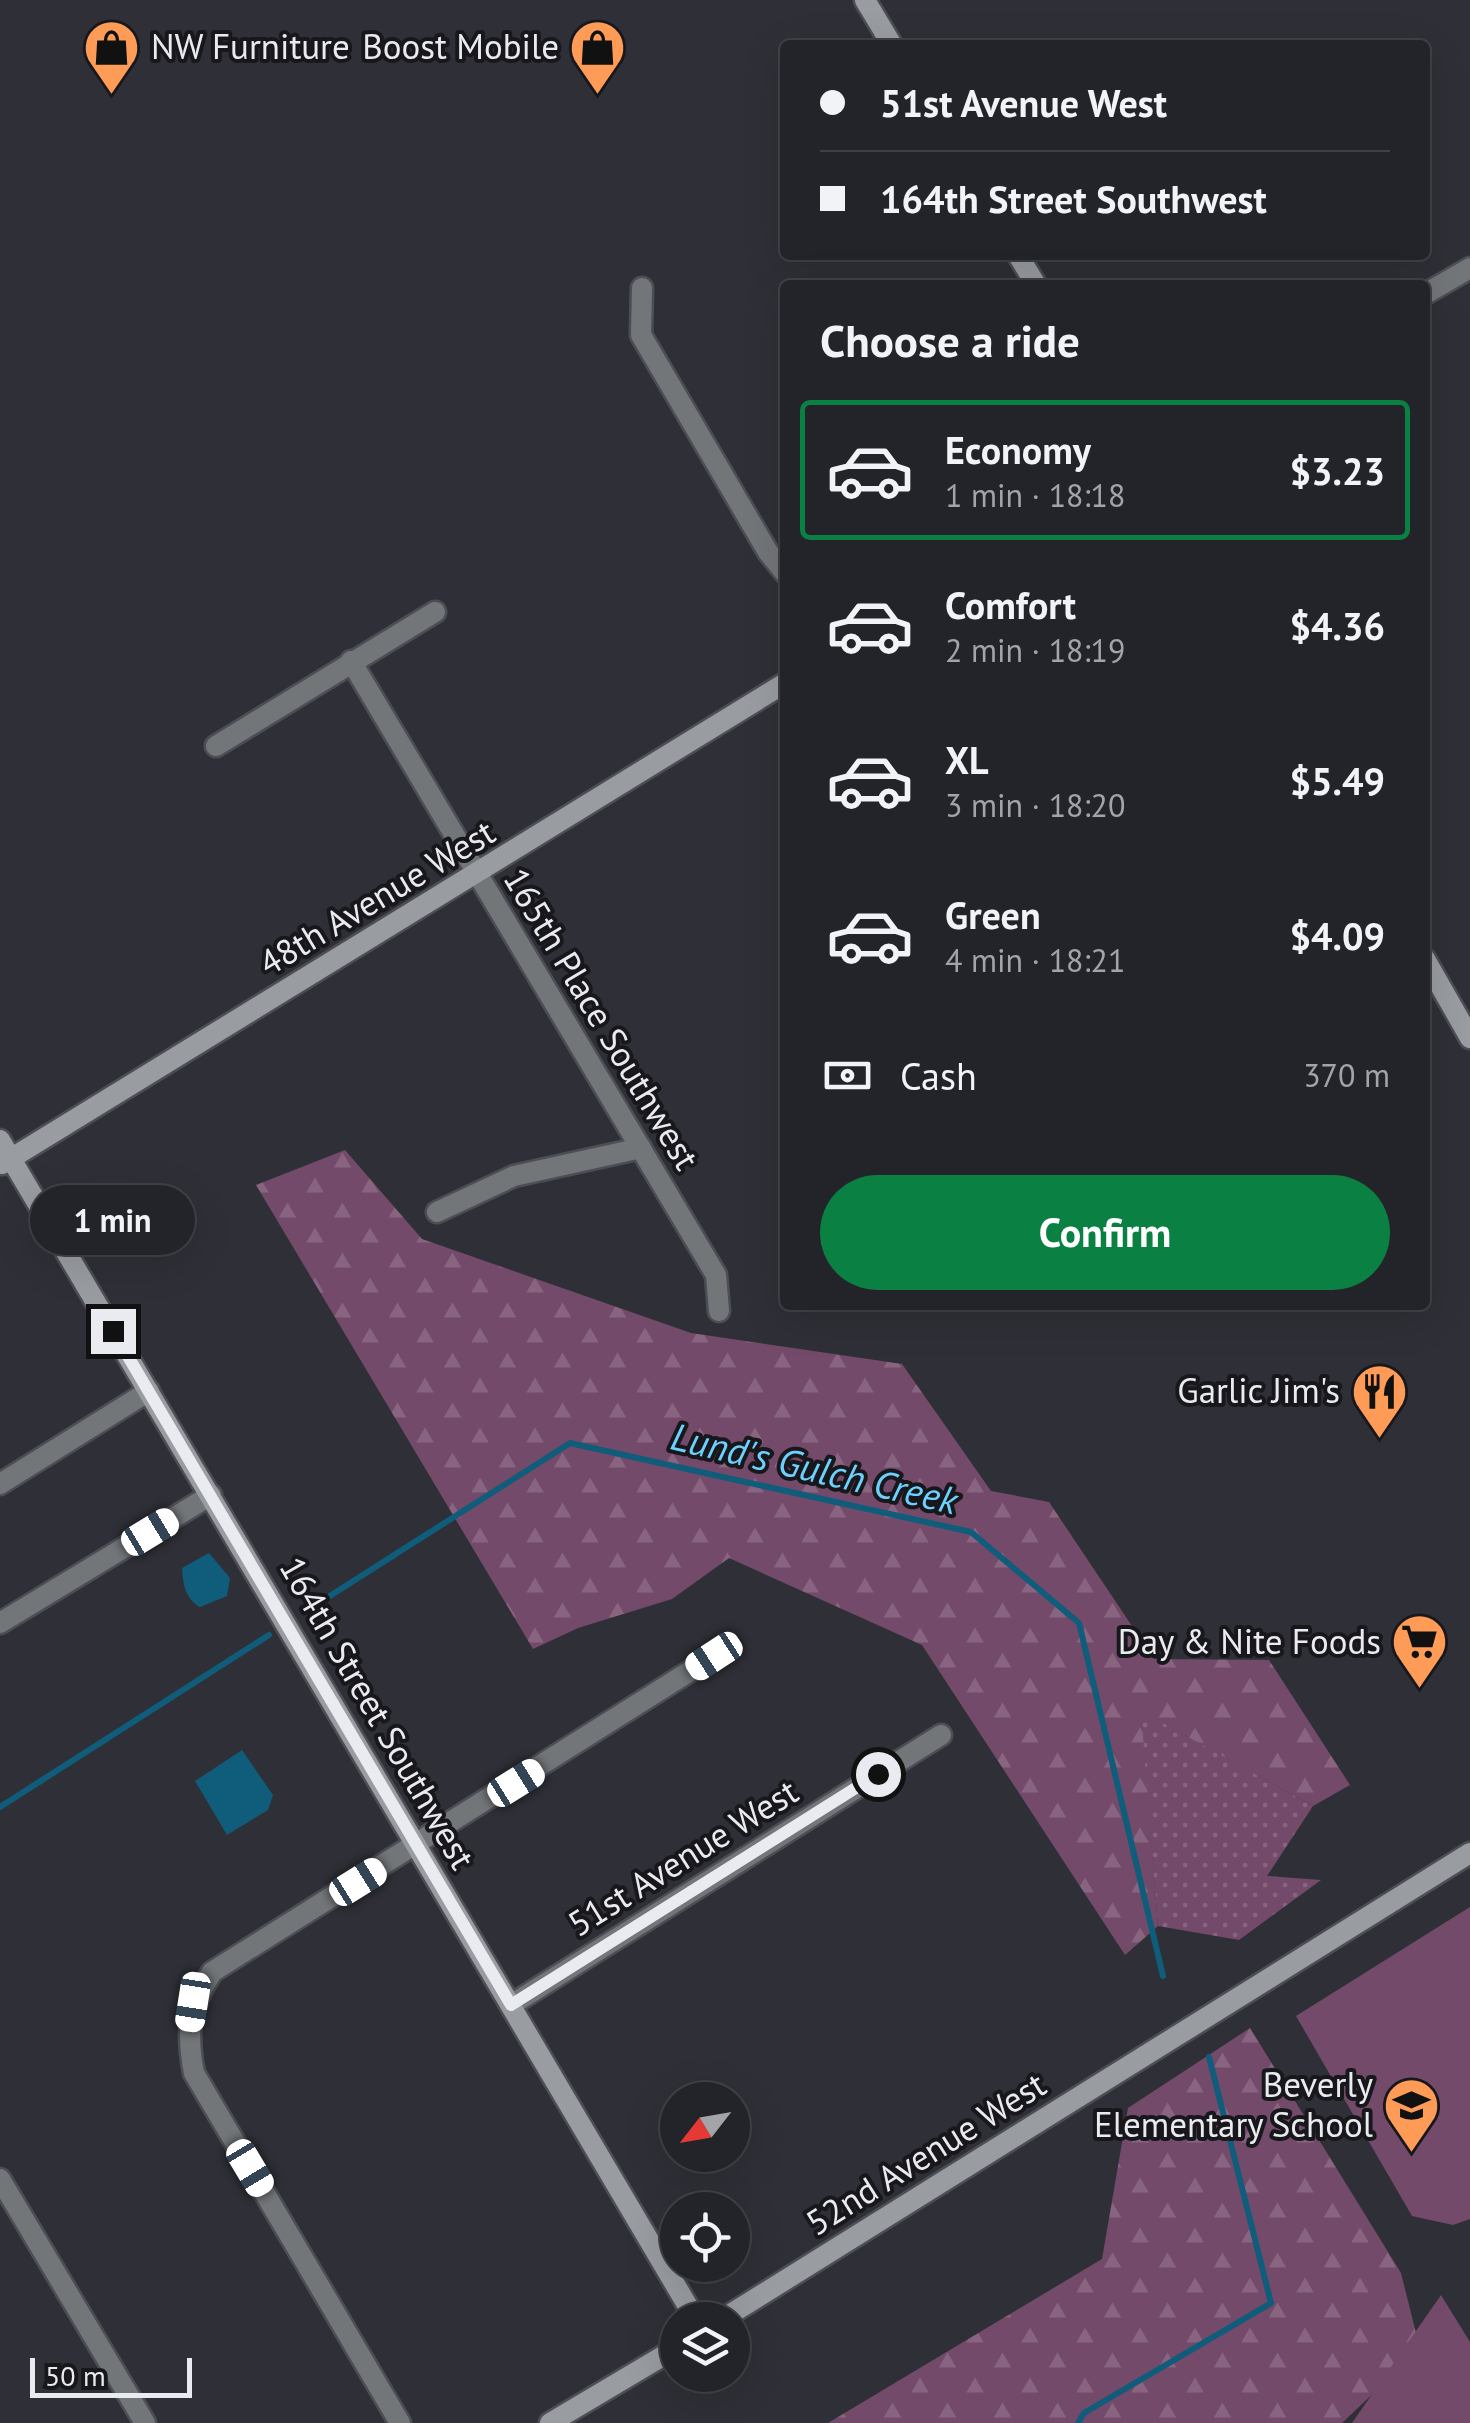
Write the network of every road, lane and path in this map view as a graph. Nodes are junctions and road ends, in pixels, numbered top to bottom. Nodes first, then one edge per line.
1 (866, 0) edge
2 (889, 40) edge
3 (1470, 268) edge
4 (642, 288) dead end
5 (1430, 291) edge
6 (780, 567) edge
7 (436, 612) dead end
8 (351, 661) junction
9 (780, 686) edge
10 (216, 746) dead end
11 (477, 876) junction
12 (1430, 967) edge
13 (1470, 1038) edge
14 (641, 1148) junction
15 (4, 1154) edge
16 (437, 1212) dead end
17 (718, 1311) dead end
18 (149, 1391) junction
19 (0, 1484) edge
20 (210, 1495) junction
21 (0, 1622) edge
22 (714, 1656) dead end
23 (941, 1735) dead end
24 (417, 1846) junction
25 (1470, 1853) edge
26 (511, 2005) junction
27 (0, 2179) edge
28 (685, 2302) edge
29 (750, 2303) edge
30 (660, 2358) edge
31 (144, 2423) edge
32 (400, 2423) edge
33 (550, 2423) edge

1 - 2 street
3 - 5 street
4 - 6 street
7 - 8 street
8 - 10 street
8 - 11 street, 165th Place Southwest
9 - 11 street, 48th Avenue West
11 - 14 street, 165th Place Southwest
11 - 15 street, 48th Avenue West
12 - 13 street
14 - 16 street
14 - 17 street, 165th Place Southwest
15 - 18 street, 164th Street Southwest
18 - 19 street
18 - 20 street, 164th Street Southwest
20 - 21 street
20 - 24 street, 164th Street Southwest
22 - 24 street
23 - 26 street, 51st Avenue West
24 - 26 street, 164th Street Southwest
24 - 32 street
25 - 29 street, 52nd Avenue West
26 - 28 street, 164th Street Southwest
27 - 31 street
30 - 33 street

